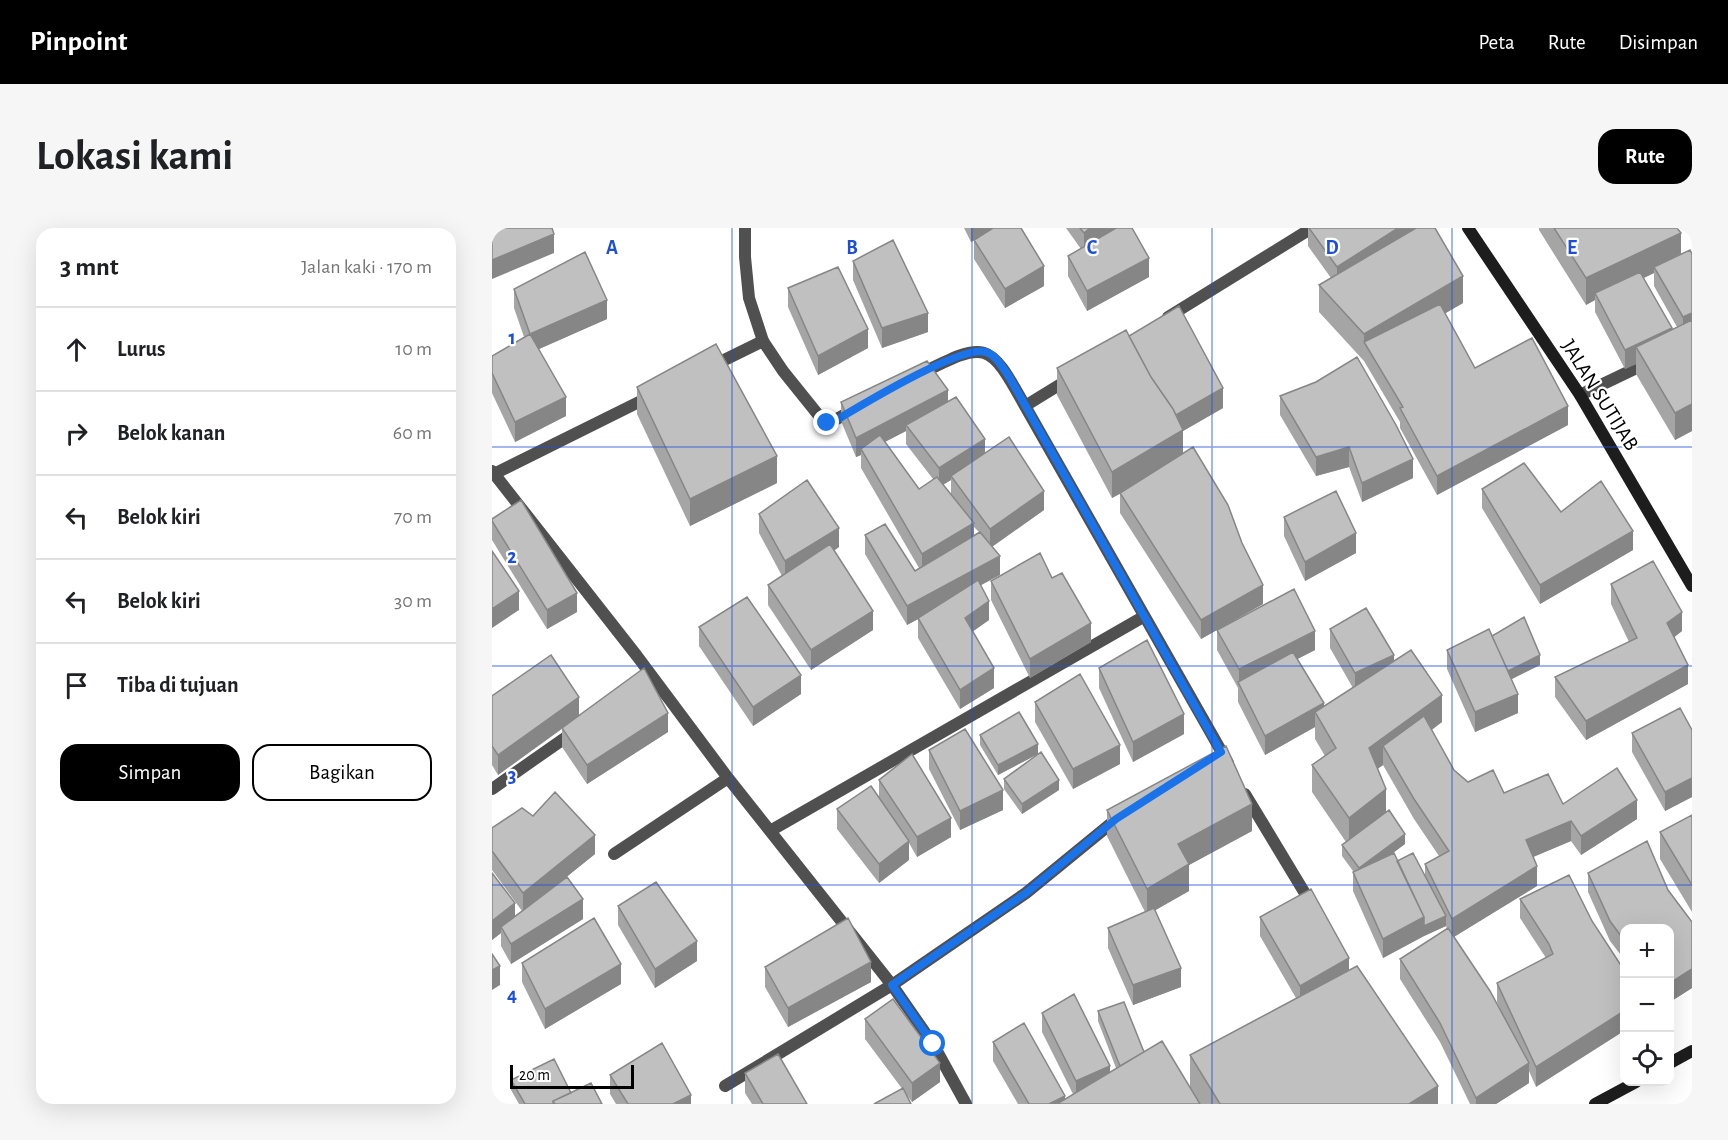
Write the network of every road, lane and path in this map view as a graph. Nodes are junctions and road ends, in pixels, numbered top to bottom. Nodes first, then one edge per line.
1 (745, 228) edge
2 (1312, 228) edge
3 (1467, 228) edge
4 (1154, 326) edge
5 (763, 341) junction
6 (1659, 358) edge
7 (1084, 369) edge
8 (699, 372) edge
9 (908, 380) edge
10 (667, 388) edge
11 (1580, 395) junction
12 (860, 405) edge
13 (1025, 406) junction
14 (493, 473) edge
15 (1692, 586) edge
16 (1143, 617) junction
17 (586, 723) edge
18 (728, 778) junction
19 (492, 789) edge
20 (1126, 813) edge
21 (770, 831) junction
22 (614, 854) dead end
23 (1317, 913) edge
24 (892, 985) junction
25 (1692, 1051) edge
26 (1674, 1061) edge
27 (725, 1086) dead end
28 (1629, 1086) edge
29 (966, 1104) edge
30 (1595, 1104) edge

1 - 5 street
2 - 4 street
3 - 11 main road, JALAN SUTIJAB
5 - 8 street
5 - 12 street
6 - 11 street
7 - 13 street
9 - 13 street
10 - 14 street
11 - 15 main road, JALAN SUTIJAB
13 - 16 street
14 - 18 street
16 - 21 street
16 - 23 street
17 - 19 street
18 - 21 street
18 - 22 street
20 - 24 street
21 - 24 street
24 - 27 street
24 - 29 street
25 - 26 main road
28 - 30 main road

